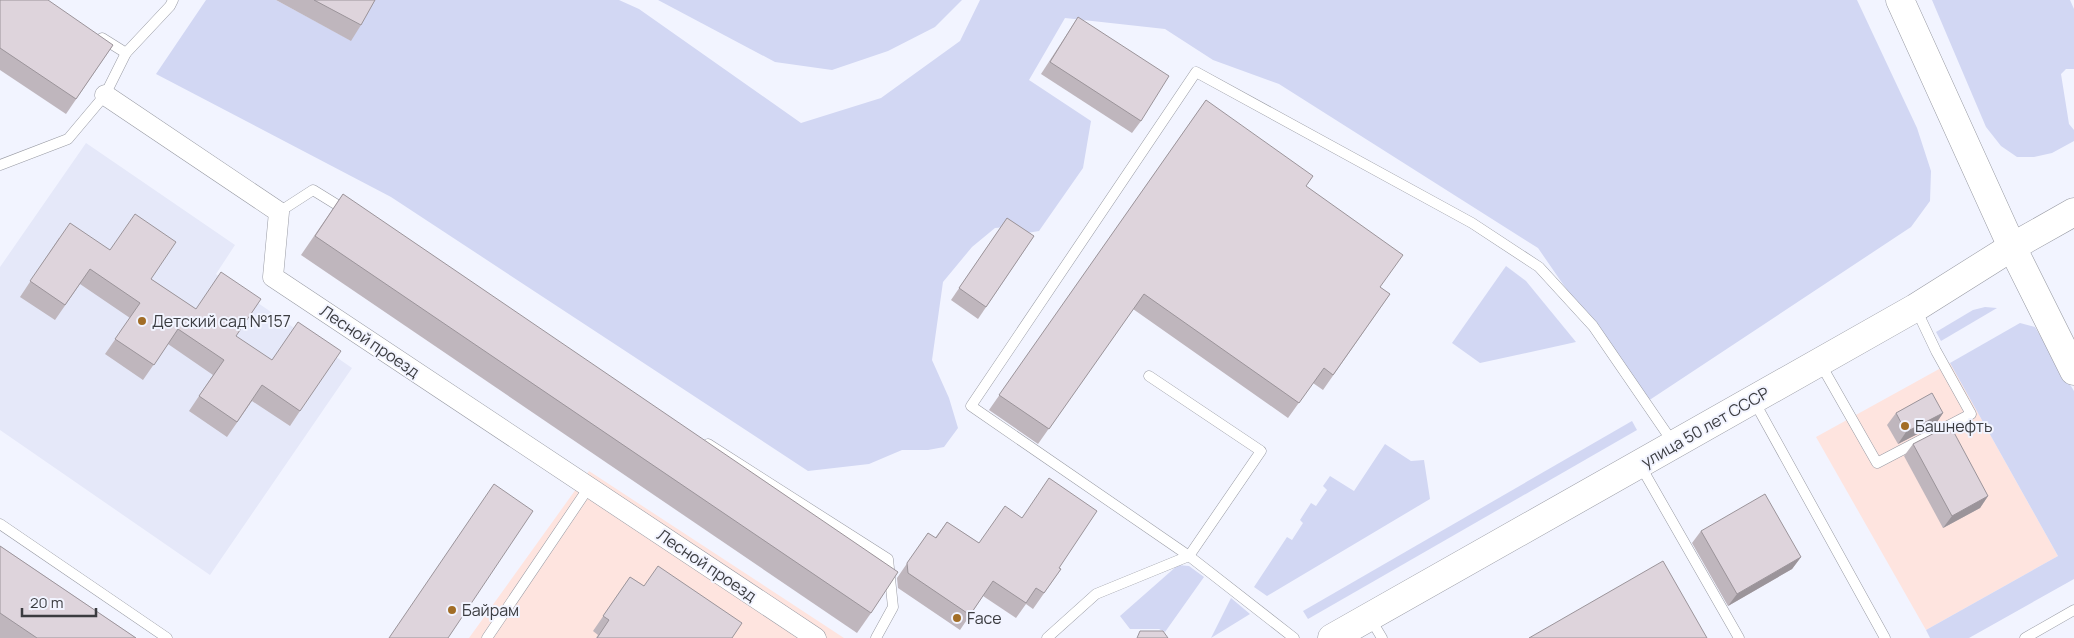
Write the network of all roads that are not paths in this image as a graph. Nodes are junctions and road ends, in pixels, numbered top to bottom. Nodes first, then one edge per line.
1 (173, 0) edge
2 (1900, 0) edge
3 (90, 30) edge
4 (126, 52) junction
5 (105, 95) junction
6 (0, 165) edge
7 (280, 212) junction
8 (2072, 213) edge
9 (355, 216) edge
10 (2012, 247) junction
11 (1915, 308) junction
12 (1819, 362) junction
13 (2074, 371) edge
14 (1149, 376) dead end
15 (1753, 400) junction
16 (698, 437) edge
17 (1674, 445) junction
18 (1640, 464) junction
19 (589, 487) junction
20 (0, 524) edge
21 (1189, 556) junction
22 (2074, 610) edge
23 (1376, 628) edge
24 (167, 638) edge
25 (487, 638) edge
26 (816, 638) edge
27 (876, 638) edge
28 (1047, 638) edge
29 (1294, 638) edge
30 (1332, 638) edge
31 (1739, 638) edge
32 (1885, 638) edge
33 (2025, 638) edge

1 - 4 lane
2 - 10 main road
3 - 4 lane
4 - 5 lane
5 - 6 lane
5 - 7 street
7 - 9 lane
7 - 19 street, Лесной проезд
8 - 10 main road, улица 50 лет СССР
10 - 11 main road, улица 50 лет СССР
10 - 13 main road
11 - 12 main road, улица 50 лет СССР
11 - 12 lane
12 - 15 main road, улица 50 лет СССР
14 - 21 lane
15 - 17 main road, улица 50 лет СССР
15 - 32 lane
16 - 27 lane
17 - 18 main road, улица 50 лет СССР
17 - 21 lane
18 - 23 main road, улица 50 лет СССР
18 - 31 lane
19 - 25 lane
19 - 26 street, Лесной проезд
20 - 24 lane
21 - 28 lane
21 - 29 lane
22 - 33 lane
23 - 30 main road, улица 50 лет СССР

